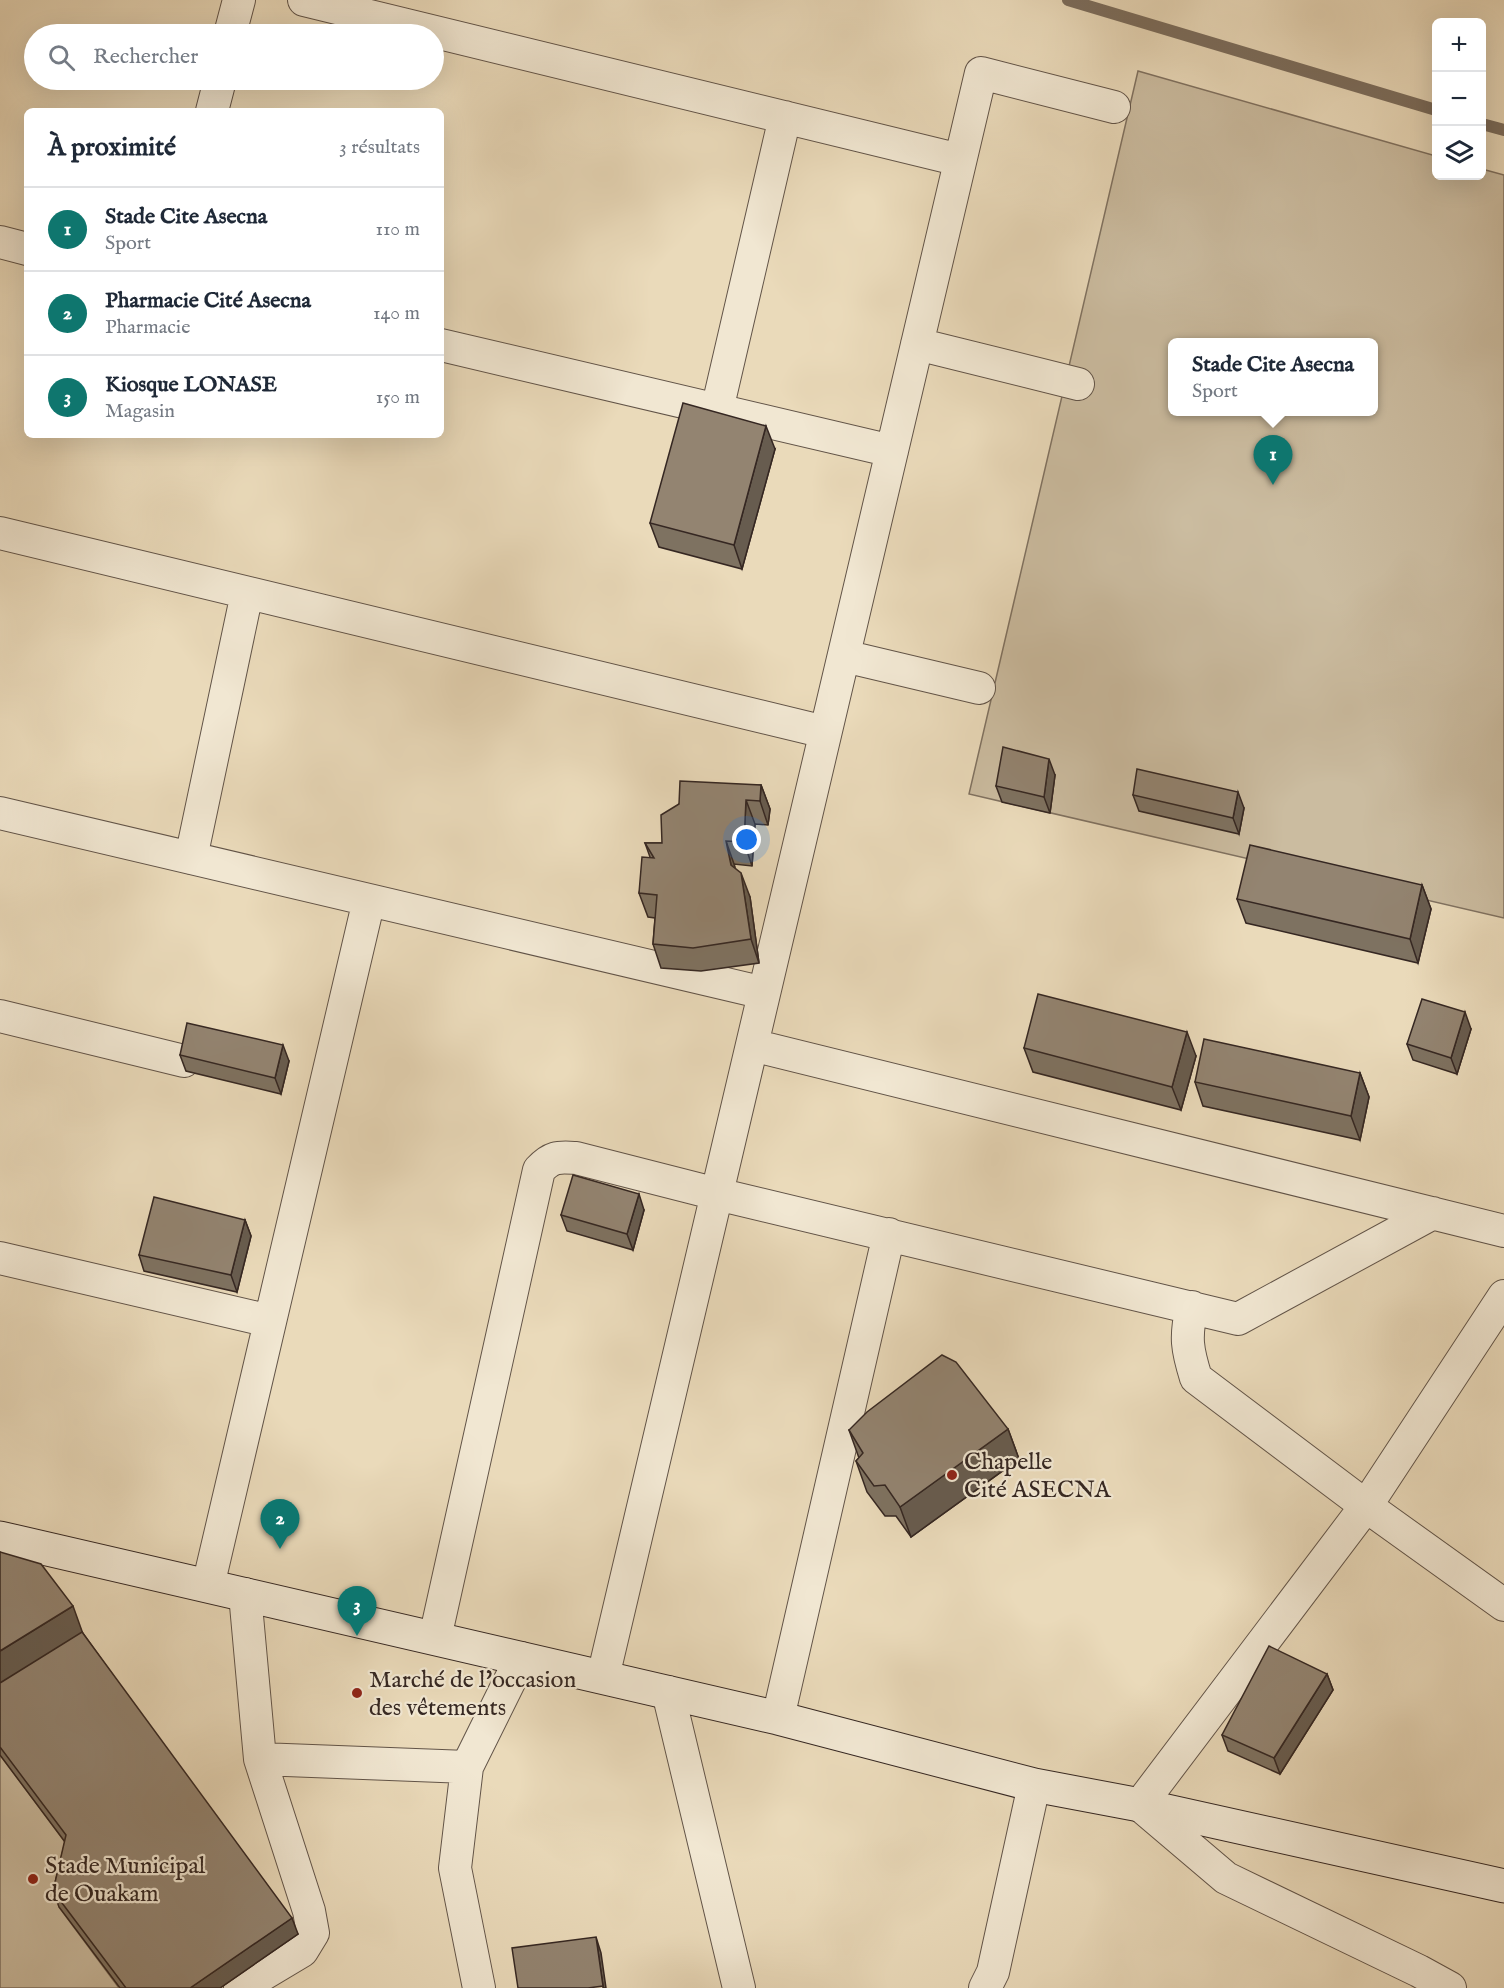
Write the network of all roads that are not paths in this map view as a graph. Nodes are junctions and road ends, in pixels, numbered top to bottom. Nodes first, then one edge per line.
1 (239, 0) edge
2 (304, 0) edge
3 (233, 24) edge
4 (403, 24) edge
5 (444, 34) edge
6 (217, 90) edge
7 (1114, 107) dead end
8 (213, 108) edge
9 (785, 117) junction
10 (960, 160) junction
11 (0, 242) edge
12 (24, 248) edge
13 (917, 344) junction
14 (444, 346) edge
15 (1078, 384) dead end
16 (717, 410) junction
17 (892, 451) junction
18 (0, 533) edge
19 (248, 593) junction
20 (843, 656) junction
21 (979, 688) dead end
22 (825, 732) junction
23 (0, 813) edge
24 (190, 858) junction
25 (369, 900) junction
26 (764, 993) junction
27 (0, 1016) edge
28 (752, 1045) junction
29 (184, 1061) edge
30 (717, 1194) junction
31 (1433, 1213) junction
32 (1504, 1230) edge
33 (889, 1234) junction
34 (0, 1258) edge
35 (1504, 1296) edge
36 (1192, 1307) junction
37 (270, 1321) junction
38 (1366, 1506) junction
39 (0, 1538) edge
40 (208, 1586) junction
41 (245, 1594) junction
42 (1504, 1605) edge
43 (435, 1638) junction
44 (520, 1658) junction
45 (603, 1677) junction
46 (668, 1692) junction
47 (778, 1718) junction
48 (260, 1759) junction
49 (467, 1767) junction
50 (1034, 1785) junction
51 (1140, 1805) junction
52 (1504, 1886) edge
53 (1417, 1979) edge
54 (240, 1988) edge
55 (479, 1988) edge
56 (739, 1988) edge
57 (985, 1988) edge
58 (1450, 1988) edge

1 - 3 street
2 - 4 street
5 - 9 street
6 - 8 street
7 - 10 street
9 - 10 street
9 - 16 street
10 - 13 street
11 - 12 street
13 - 15 street
13 - 17 street
14 - 16 street
16 - 17 street
17 - 20 street
18 - 19 street
19 - 22 street
19 - 24 street
20 - 21 street
20 - 22 street
22 - 26 street
23 - 24 street
24 - 25 street
25 - 26 street
25 - 37 street
26 - 28 street
27 - 29 street
28 - 30 street
28 - 31 street
30 - 33 street
30 - 43 street
30 - 45 street
31 - 32 street
31 - 36 street
33 - 36 street
33 - 47 street
34 - 37 street
35 - 38 street
36 - 38 street
37 - 40 street
38 - 42 street
38 - 51 street
39 - 40 street
40 - 41 street
41 - 43 street
41 - 48 street
43 - 44 street
44 - 45 street
44 - 49 street
45 - 46 street
46 - 47 street
46 - 56 street
47 - 50 street
48 - 49 street
48 - 54 street
49 - 55 street
50 - 51 street
50 - 57 street
51 - 52 street
51 - 53 street
53 - 58 street

